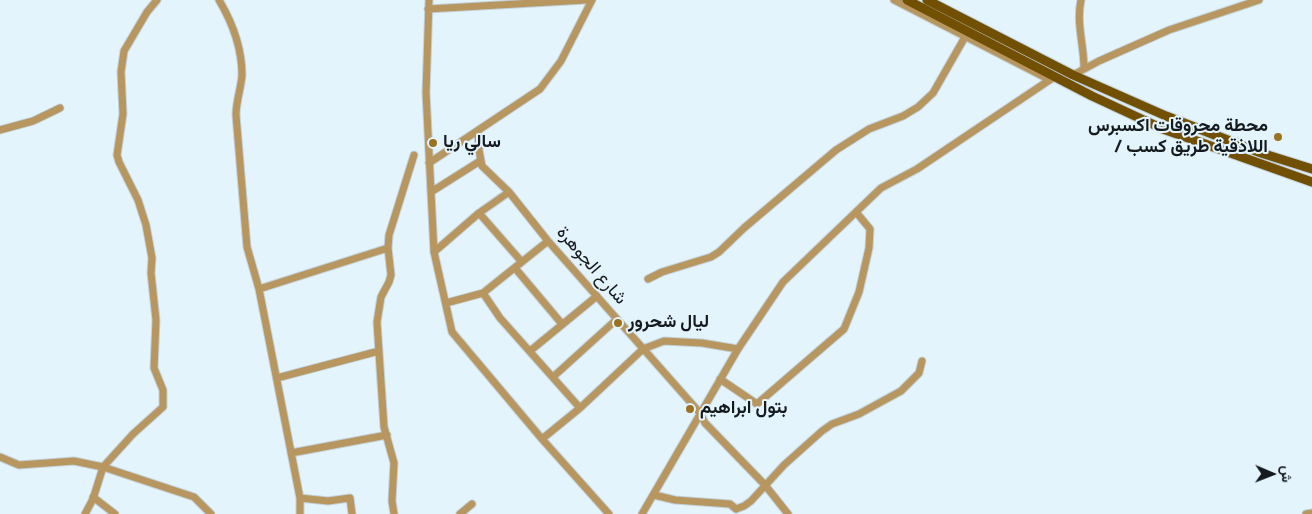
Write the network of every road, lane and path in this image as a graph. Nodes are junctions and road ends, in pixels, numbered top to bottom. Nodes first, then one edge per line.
1 (157, 0) edge
2 (219, 0) edge
3 (429, 0) edge
4 (570, 0) edge
5 (586, 0) edge
6 (592, 0) edge
7 (894, 0) edge
8 (907, 0) edge
9 (927, 0) edge
10 (1081, 0) edge
11 (1259, 0) edge
12 (507, 2) edge
13 (428, 9) junction
14 (965, 37) junction
15 (1084, 68) junction
16 (1073, 75) junction
17 (1052, 78) junction
18 (60, 108) dead end
19 (0, 130) edge
20 (478, 132) junction
21 (414, 155) dead end
22 (480, 161) junction
23 (429, 163) junction
24 (1312, 169) edge
25 (1312, 182) edge
26 (431, 192) junction
27 (509, 192) junction
28 (856, 212) junction
29 (479, 213) junction
30 (548, 241) junction
31 (388, 248) junction
32 (434, 252) junction
33 (521, 261) junction
34 (515, 268) junction
35 (648, 279) dead end
36 (259, 289) junction
37 (483, 292) junction
38 (597, 296) junction
39 (446, 304) junction
40 (617, 319) junction
41 (562, 324) junction
42 (643, 349) junction
43 (738, 349) junction
44 (379, 351) junction
45 (530, 352) junction
46 (922, 361) dead end
47 (552, 377) junction
48 (277, 378) junction
49 (720, 379) junction
50 (580, 408) junction
51 (700, 413) junction
52 (387, 435) junction
53 (542, 439) junction
54 (291, 453) junction
55 (0, 458) edge
56 (103, 467) junction
57 (765, 485) junction
58 (654, 495) junction
59 (93, 497) junction
60 (300, 498) junction
61 (472, 504) dead end
62 (736, 511) edge
63 (1312, 513) edge
64 (85, 514) edge
65 (115, 514) edge
66 (211, 514) edge
67 (300, 514) edge
68 (352, 514) edge
69 (394, 514) edge
70 (460, 514) edge
71 (609, 514) edge
72 (642, 514) edge
73 (788, 514) edge
74 (1306, 514) edge

1 - 56 street
2 - 36 street
3 - 13 street
4 - 5 street
4 - 12 street
6 - 20 street
7 - 14 street
8 - 17 main road
9 - 16 main road
10 - 15 street
11 - 15 street
12 - 13 street
13 - 23 street
14 - 17 street
14 - 35 street
15 - 16 street
16 - 24 main road
17 - 25 main road
17 - 28 street
18 - 19 street
20 - 22 street
20 - 23 street
21 - 31 street
22 - 26 street
22 - 27 street, شارع الجوهرة
23 - 26 street
26 - 32 street
27 - 29 street
27 - 30 street, شارع الجوهرة
28 - 43 street
28 - 49 street
29 - 32 street
29 - 33 street
30 - 33 street
30 - 38 street, شارع الجوهرة
31 - 36 street
31 - 44 street
32 - 39 street
33 - 34 street
34 - 37 street
34 - 41 street
36 - 48 street
37 - 39 street
37 - 45 street
38 - 40 street, شارع الجوهرة
38 - 41 street
39 - 53 street
40 - 42 street, شارع الجوهرة
40 - 47 street
41 - 45 street
42 - 43 street
42 - 50 street
42 - 51 street, شارع الجوهرة
43 - 49 street
44 - 48 street
44 - 52 street
45 - 47 street
46 - 57 street
47 - 50 street
48 - 54 street
49 - 51 street
50 - 53 street
51 - 57 street, شارع الجوهرة
51 - 58 street
52 - 54 street
52 - 69 street
53 - 71 street
54 - 60 street
55 - 56 street
56 - 59 street
56 - 66 street
57 - 62 street
57 - 73 street, شارع الجوهرة
58 - 62 street
58 - 72 street
59 - 64 street
59 - 65 street
60 - 67 street
60 - 68 street
61 - 70 street
63 - 74 street

